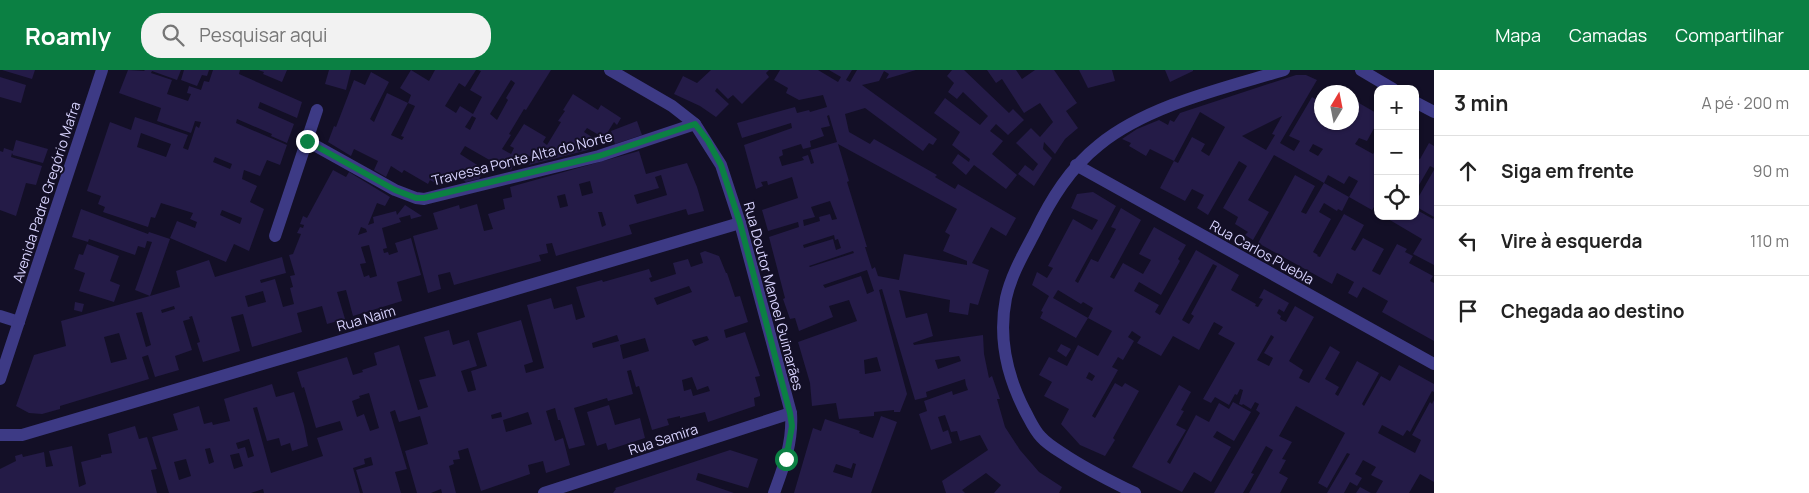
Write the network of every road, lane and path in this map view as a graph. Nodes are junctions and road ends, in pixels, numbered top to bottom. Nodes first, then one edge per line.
1 (102, 70) edge
2 (610, 70) edge
3 (1284, 70) edge
4 (1361, 70) edge
5 (1386, 85) edge
6 (1419, 104) edge
7 (317, 110) dead end
8 (1434, 112) edge
9 (695, 124) junction
10 (307, 141) junction
11 (1076, 166) junction
12 (740, 223) junction
13 (274, 236) dead end
14 (0, 316) edge
15 (19, 322) junction
16 (1434, 364) edge
17 (0, 379) edge
18 (790, 413) junction
19 (0, 435) edge
20 (544, 493) edge
21 (774, 493) edge
22 (1135, 493) edge

1 - 15 street, Avenida Padre Gregório Mafra
2 - 9 street, Rua Doutor Manoel Guimarães
3 - 11 street
4 - 5 street
6 - 8 street
7 - 10 street
9 - 10 street, Travessa Ponte Alta do Norte
9 - 12 street, Rua Doutor Manoel Guimarães
10 - 13 street
11 - 16 street, Rua Carlos Puebla
11 - 22 street
12 - 18 street, Rua Doutor Manoel Guimarães
12 - 19 street, Rua Naim
14 - 15 street
15 - 17 street, Avenida Padre Gregório Mafra
18 - 20 street, Rua Samira
18 - 21 street, Rua Doutor Manoel Guimarães

